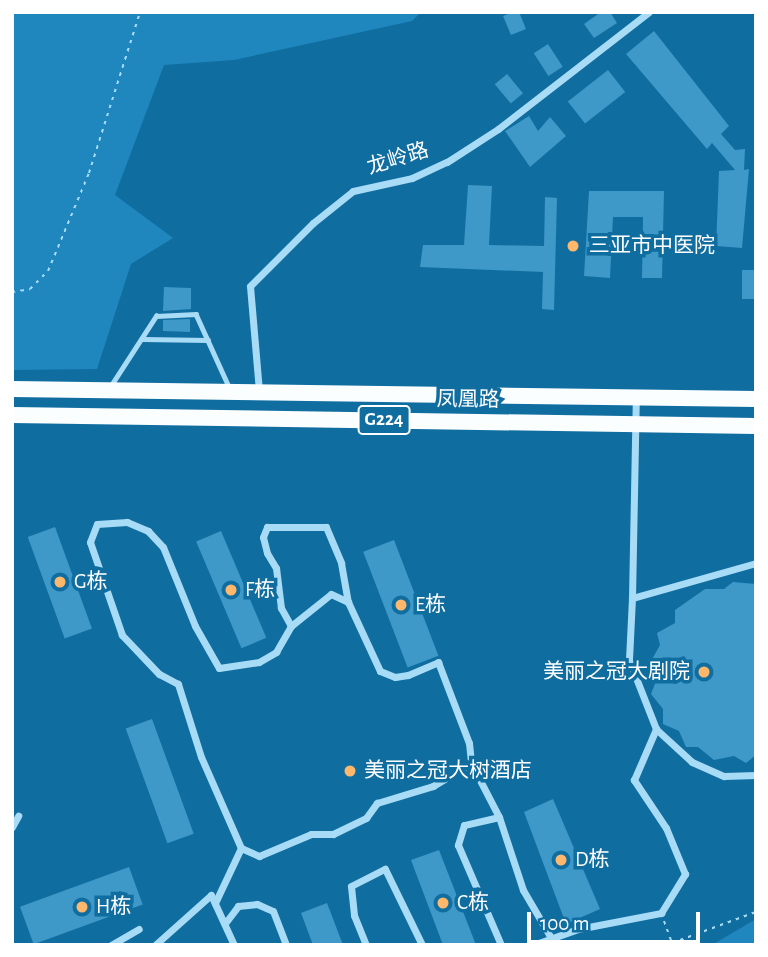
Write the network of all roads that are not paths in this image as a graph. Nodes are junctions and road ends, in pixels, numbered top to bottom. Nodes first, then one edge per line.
1 (649, 12) edge
2 (143, 339) junction
3 (208, 340) junction
4 (109, 388) junction
5 (12, 389) edge
6 (230, 390) junction
7 (259, 391) junction
8 (636, 397) junction
9 (756, 399) edge
10 (108, 414) junction
11 (12, 415) edge
12 (636, 425) junction
13 (756, 426) edge
14 (755, 563) edge
15 (632, 598) junction
16 (348, 601) junction
17 (290, 626) junction
18 (656, 729) junction
19 (471, 763) junction
20 (756, 775) edge
21 (18, 816) dead end
22 (499, 817) junction
23 (12, 827) edge
24 (241, 848) junction
25 (215, 903) junction
26 (226, 922) junction
27 (139, 929) dead end
28 (551, 938) junction
29 (111, 945) edge
30 (155, 945) edge
31 (234, 945) edge
32 (286, 945) edge
33 (366, 945) edge
34 (422, 945) edge
35 (501, 945) edge
36 (533, 945) edge

1 - 7 street, 龙岭路
2 - 3 lane
2 - 3 lane
2 - 4 lane
3 - 6 lane
4 - 5 highway, 凤凰路 / G224
4 - 6 highway, 凤凰路 / G224
4 - 10 highway
6 - 7 highway, 凤凰路 / G224
7 - 8 highway, 凤凰路 / G224
8 - 9 highway, 凤凰路 / G224
8 - 12 street
10 - 11 highway, 凤凰路 / G224
10 - 12 highway, 凤凰路 / G224
12 - 13 highway, 凤凰路 / G224
12 - 15 street
14 - 15 street
15 - 18 street
16 - 17 street
16 - 17 street
16 - 19 street
17 - 24 street
18 - 20 street
18 - 28 street
19 - 22 street
19 - 24 street
21 - 23 street
22 - 28 street
22 - 35 street
24 - 25 street
25 - 26 street
25 - 30 street
26 - 31 street
26 - 32 street
27 - 29 street
28 - 36 street
33 - 34 street

